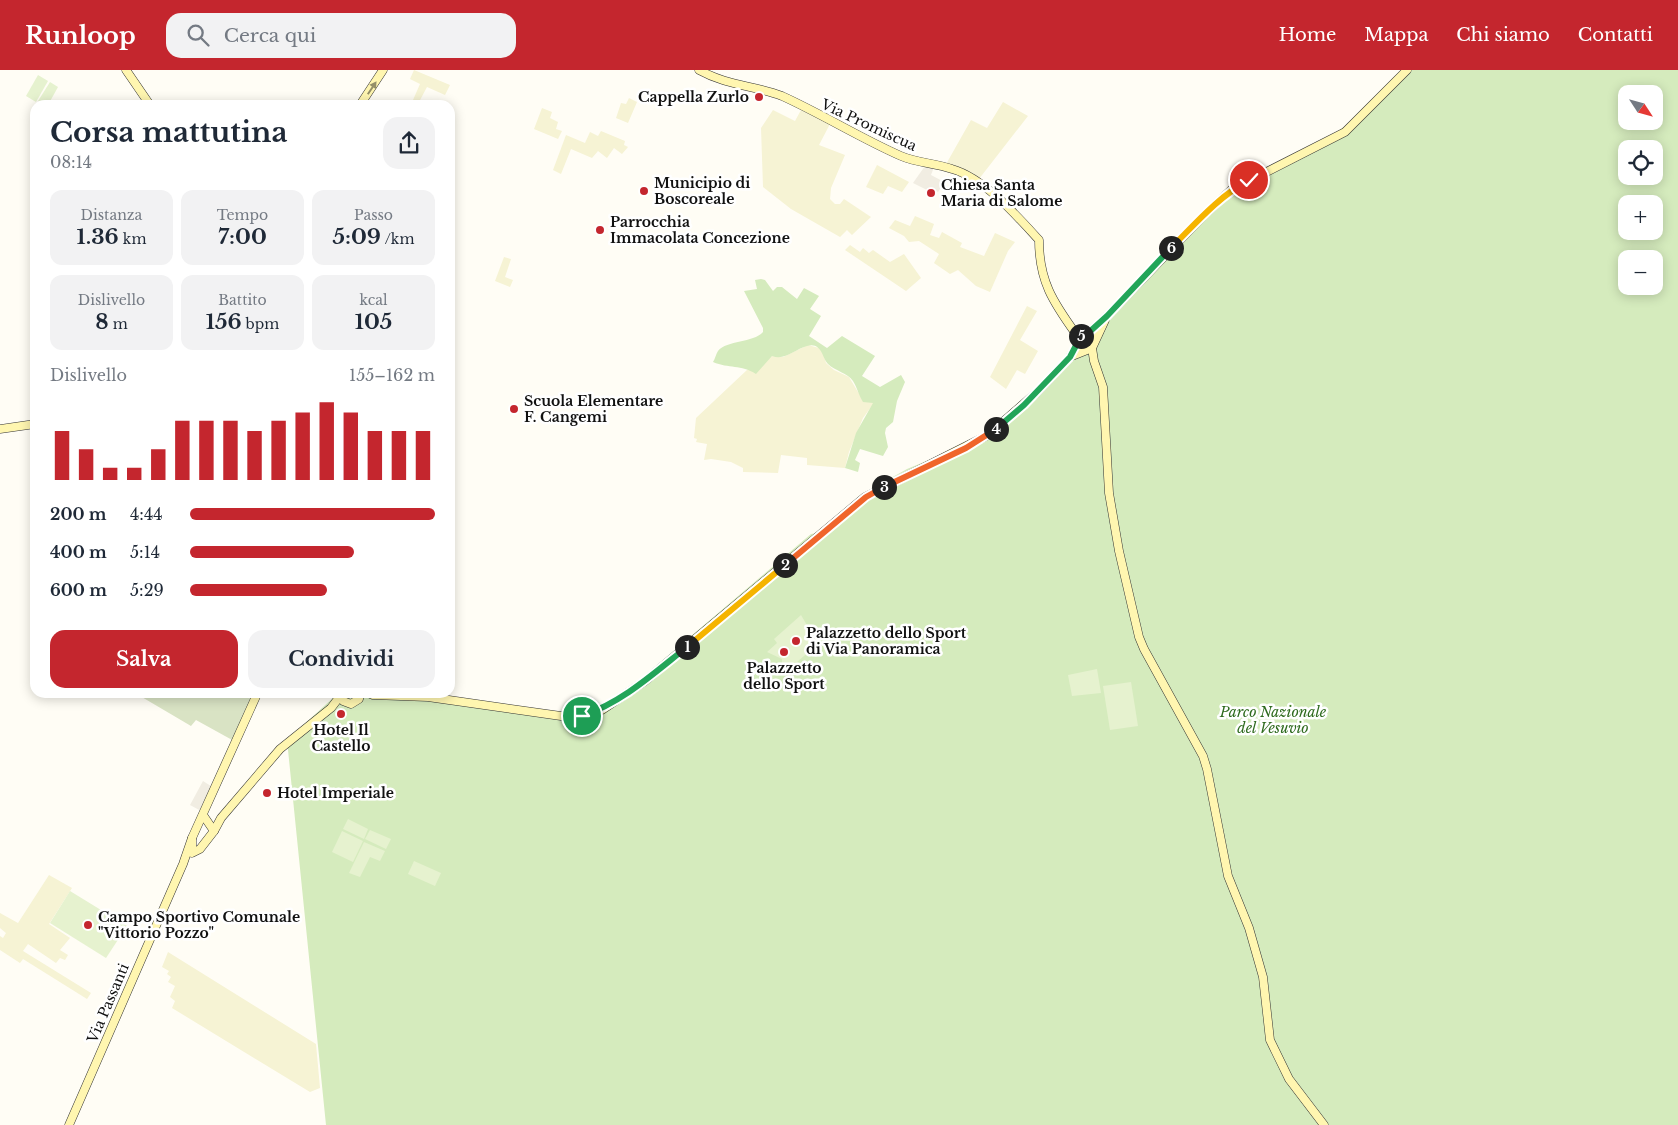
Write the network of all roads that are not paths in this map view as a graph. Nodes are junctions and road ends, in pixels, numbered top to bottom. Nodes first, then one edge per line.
1 (126, 70) edge
2 (383, 70) edge
3 (699, 70) edge
4 (1407, 70) edge
5 (147, 100) edge
6 (363, 100) edge
7 (1107, 316) junction
8 (1084, 342) junction
9 (30, 425) edge
10 (0, 429) edge
11 (255, 698) edge
12 (338, 698) edge
13 (342, 698) edge
14 (358, 698) edge
15 (363, 698) edge
16 (441, 698) edge
17 (357, 701) junction
18 (348, 704) junction
19 (331, 708) junction
20 (203, 815) junction
21 (211, 827) junction
22 (194, 835) junction
23 (194, 851) junction
24 (183, 864) junction
25 (69, 1125) edge
26 (1324, 1125) edge

1 - 5 street
6 -> 2 street
3 - 8 street, Via Promiscua
4 - 7 street
7 - 8 street
7 - 8 street
8 - 16 street
8 - 26 street
9 - 10 street
11 - 20 street, Via Passanti
12 - 19 street
13 - 18 street
14 - 17 street
15 - 17 street
17 - 18 street
18 - 19 street
19 - 21 street, Via Passanti
20 - 21 street
20 - 22 street, Via Passanti
21 - 22 street
21 - 23 street, Via Passanti
22 - 23 street
22 - 24 street, Via Passanti
23 - 24 street, Via Passanti
24 - 25 street, Via Passanti

